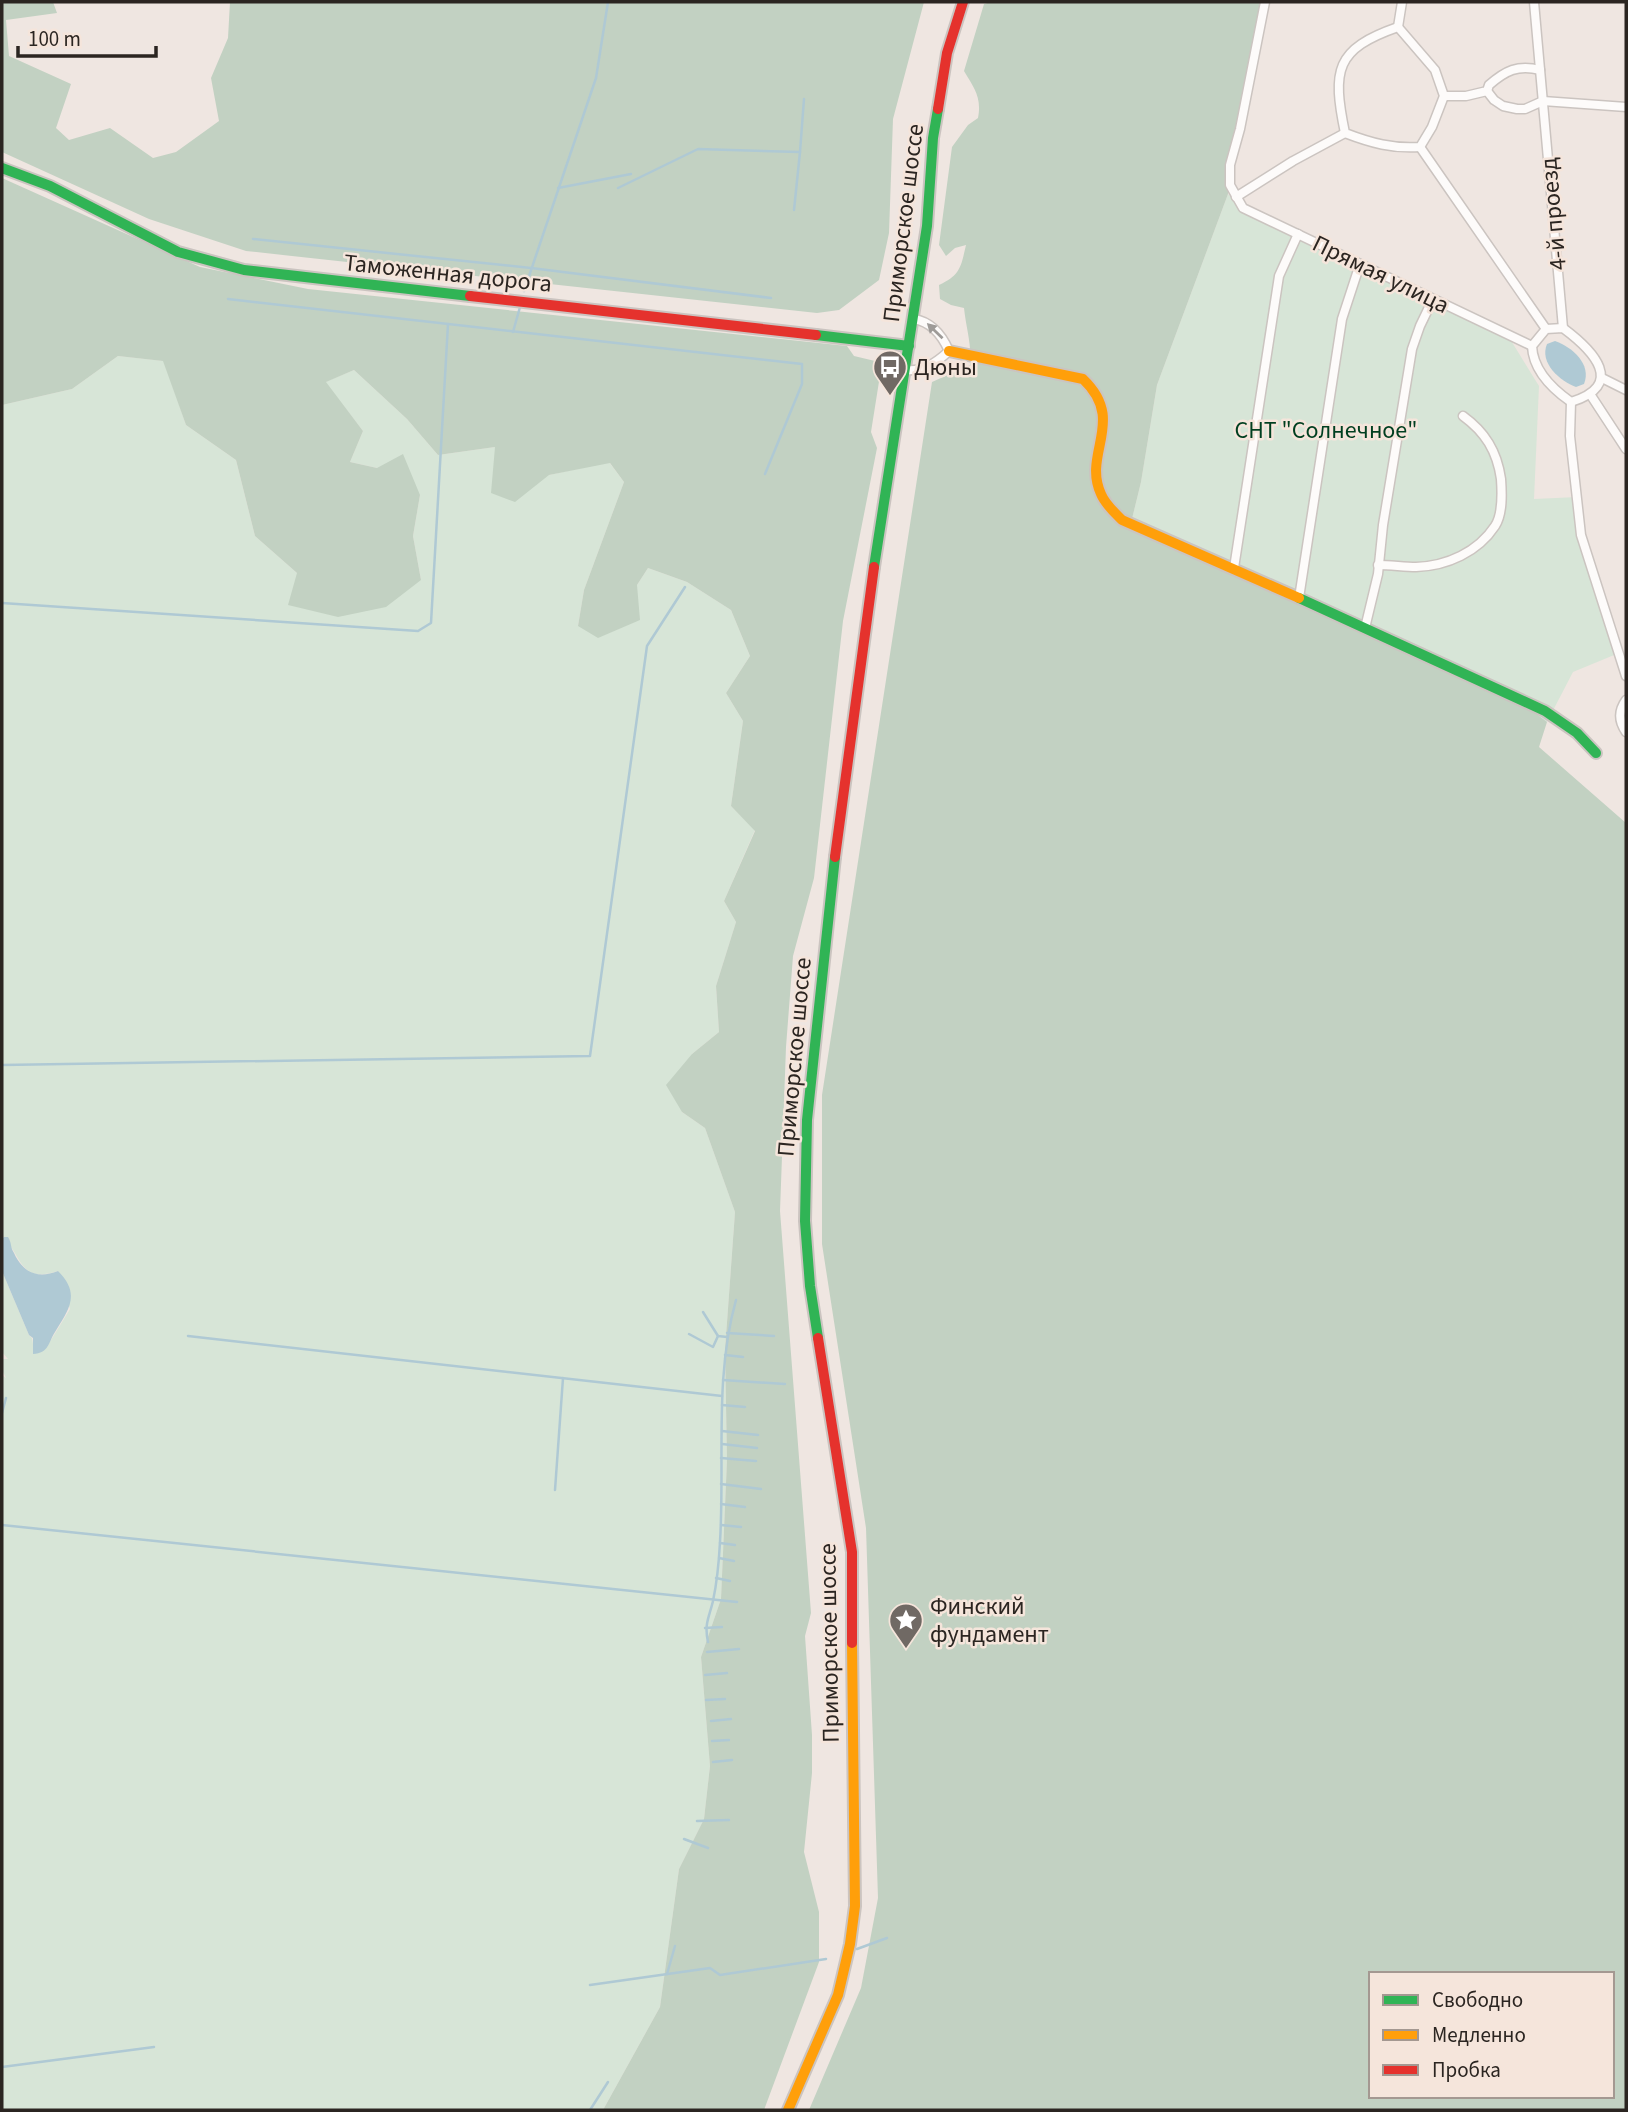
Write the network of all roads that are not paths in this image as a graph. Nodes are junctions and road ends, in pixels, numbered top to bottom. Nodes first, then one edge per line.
1 (963, 2) edge
2 (1265, 2) edge
3 (1402, 2) edge
4 (1535, 2) edge
5 (1398, 27) junction
6 (1540, 70) junction
7 (1487, 91) junction
8 (1444, 96) junction
9 (1543, 101) junction
10 (1626, 107) edge
11 (1345, 133) junction
12 (1420, 147) junction
13 (2, 168) edge
14 (1236, 197) junction
15 (1298, 234) junction
16 (1360, 264) junction
17 (1433, 299) junction
18 (914, 319) junction
19 (1546, 328) junction
20 (1563, 328) junction
21 (909, 346) junction
22 (1532, 346) junction
23 (949, 351) junction
24 (905, 370) junction
25 (1602, 379) junction
26 (1626, 390) edge
27 (1591, 394) junction
28 (1571, 401) junction
29 (1463, 416) dead end
30 (1626, 449) edge
31 (1378, 565) junction
32 (1234, 568) junction
33 (1299, 598) junction
34 (1365, 628) junction
35 (1626, 677) edge
36 (1626, 701) edge
37 (1626, 732) edge
38 (1596, 753) dead end
39 (788, 2110) edge

1 - 18 main road, Приморское шоссе
2 - 14 street
3 - 5 street
4 - 6 street
5 - 8 street
5 - 11 street
6 - 7 street
6 - 9 street
7 - 8 street
7 - 9 street
8 - 12 street
9 - 10 street
9 - 20 street, 4-й проезд
11 - 12 street
11 - 14 street
12 - 19 street
13 - 21 main road, Таможенная дорога
14 - 15 street, Прямая улица
15 - 16 street, Прямая улица
15 - 32 street
16 - 17 street, Прямая улица
16 - 33 street
17 - 22 street, Прямая улица
17 - 31 street
18 - 21 main road, Приморское шоссе
23 -> 18 street
19 - 20 street
19 - 22 street
20 - 25 street
21 - 24 main road, Приморское шоссе
22 - 28 street
23 - 24 street
23 - 32 main road
24 - 39 main road, Приморское шоссе
25 - 26 street
25 - 27 street
27 - 28 street
27 - 30 street
28 - 35 street
29 - 31 street
31 - 34 street
32 - 33 main road
33 - 34 main road
34 - 38 main road
36 - 37 street

